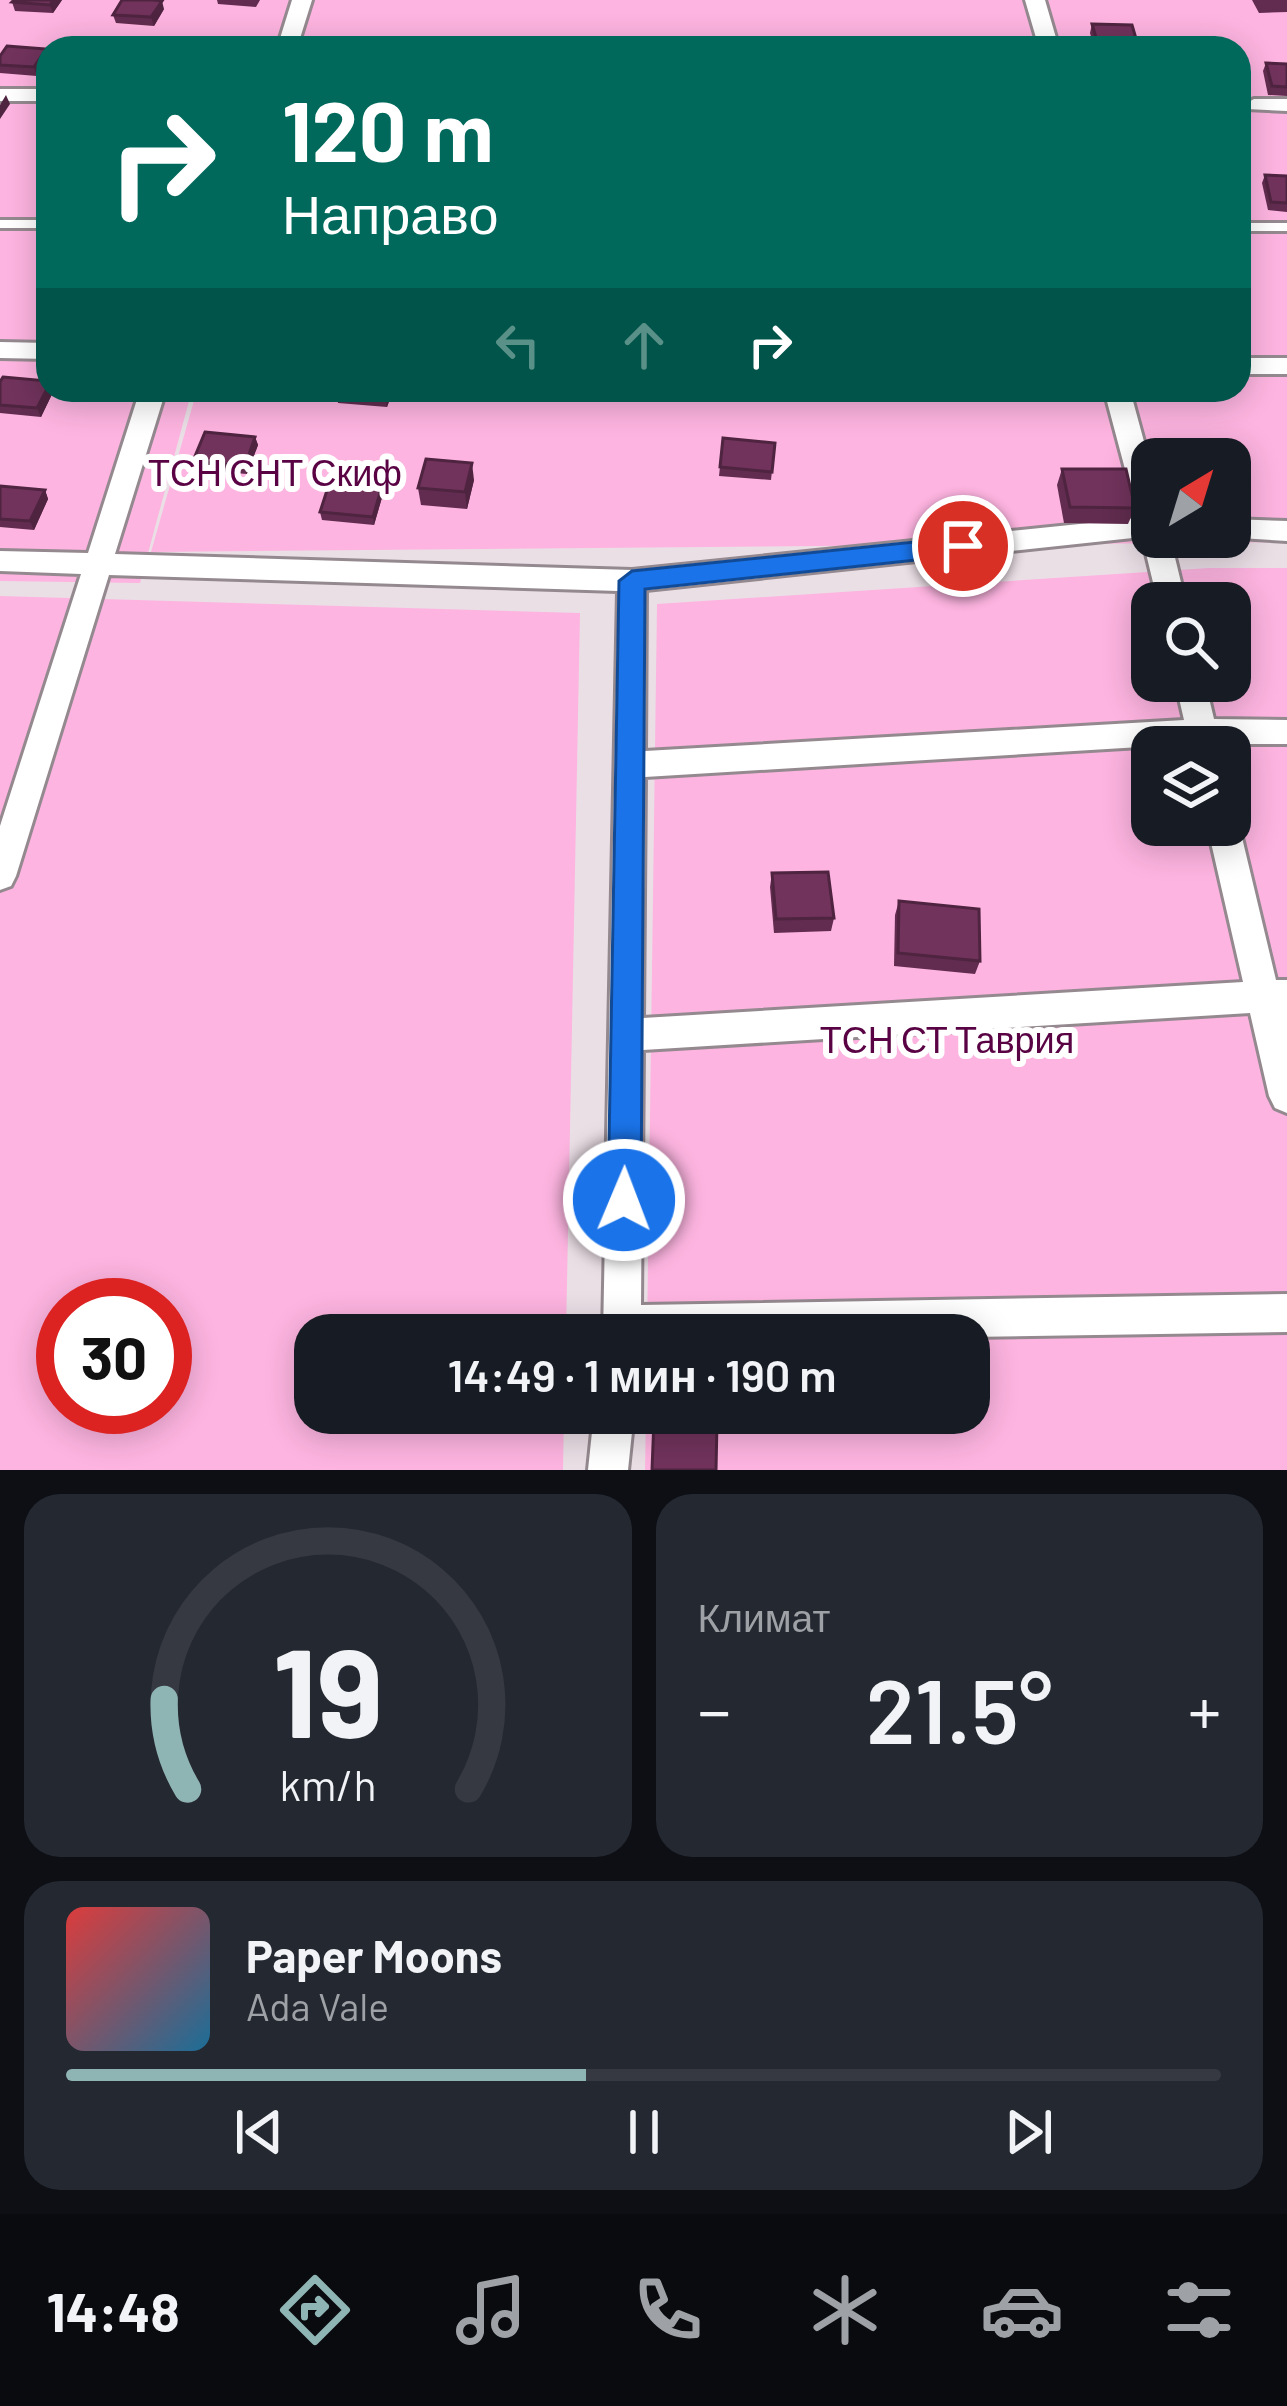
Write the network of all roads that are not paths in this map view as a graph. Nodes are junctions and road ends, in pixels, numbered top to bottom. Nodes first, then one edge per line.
1 (302, 0) edge
2 (1035, 0) edge
3 (291, 36) edge
4 (1046, 36) edge
5 (0, 95) edge
6 (36, 95) edge
7 (1254, 105) dead end
8 (1287, 105) edge
9 (0, 224) edge
10 (36, 224) edge
11 (1251, 227) edge
12 (1287, 227) edge
13 (0, 350) edge
14 (36, 351) edge
15 (1251, 366) edge
16 (1287, 366) edge
17 (149, 402) edge
18 (1121, 402) edge
19 (1131, 441) edge
20 (1131, 525) edge
21 (1251, 530) edge
22 (1287, 531) edge
23 (0, 561) edge
24 (100, 563) junction
25 (632, 581) junction
26 (1287, 732) edge
27 (1251, 735) edge
28 (1131, 742) edge
29 (628, 765) junction
30 (1229, 846) edge
31 (0, 876) edge
32 (1275, 995) edge
33 (626, 1035) junction
34 (1287, 1096) edge
35 (1287, 1313) edge
36 (622, 1314) edge
37 (990, 1321) edge
38 (612, 1434) edge
39 (608, 1470) edge

1 - 3 street
2 - 4 street
5 - 6 street
7 - 8 street
9 - 10 lane
11 - 12 lane
13 - 14 street
15 - 16 street
17 - 24 street
18 - 19 street
20 - 25 street
21 - 22 street
23 - 24 street
24 - 25 street
24 - 31 street
25 - 29 street
26 - 27 street
28 - 29 street
29 - 33 street
30 - 32 street
32 - 33 street
32 - 34 street
33 - 36 street
35 - 37 street
38 - 39 street

